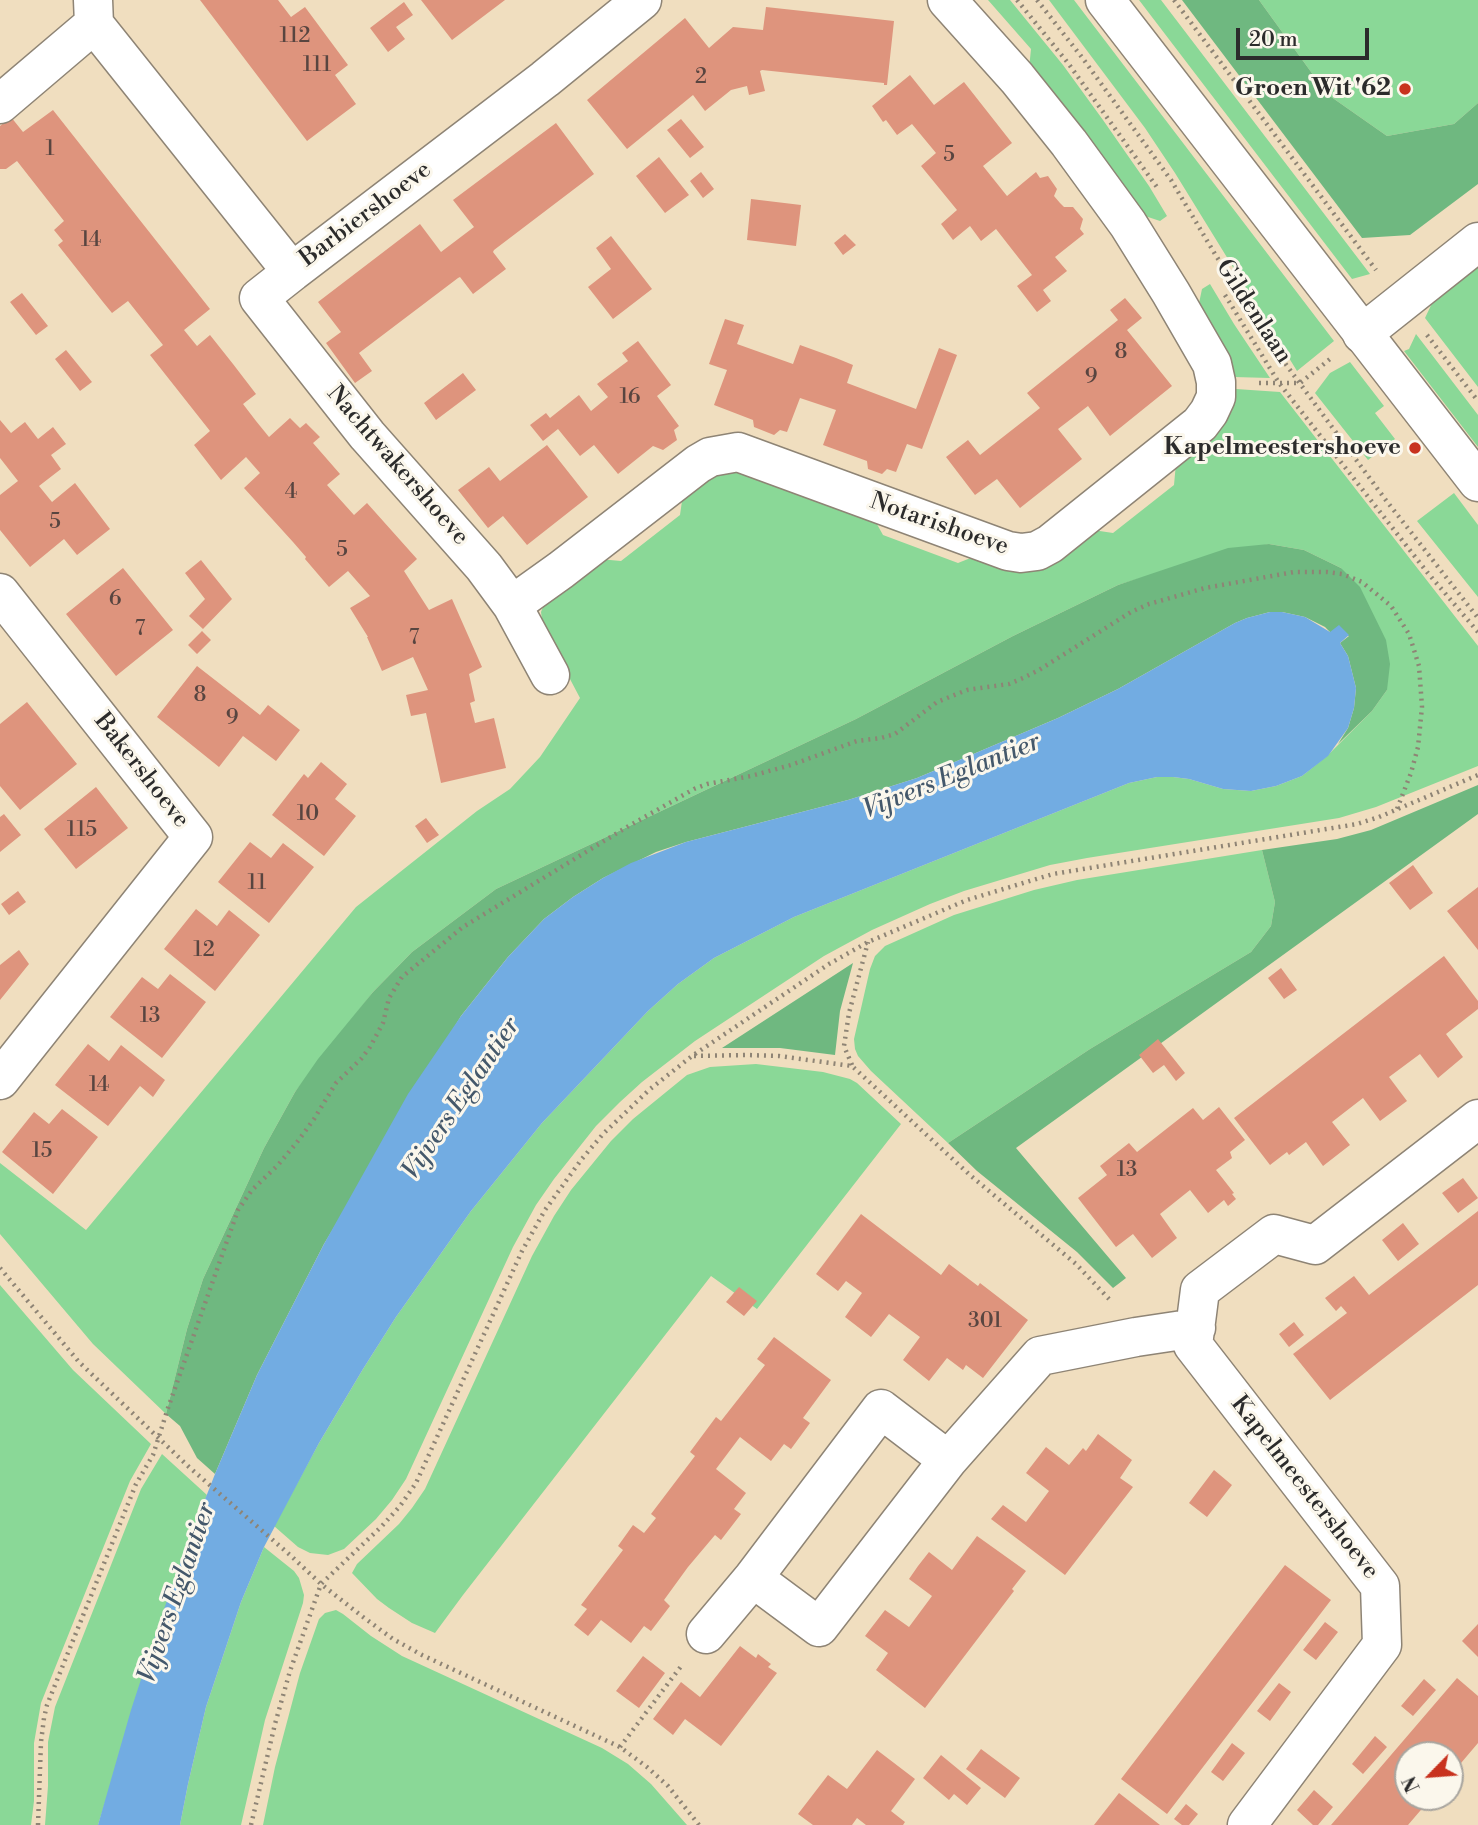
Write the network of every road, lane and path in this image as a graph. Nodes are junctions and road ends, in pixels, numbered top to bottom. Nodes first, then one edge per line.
1 (642, 0) edge
2 (947, 0) edge
3 (1017, 0) edge
4 (1037, 0) edge
5 (1105, 0) edge
6 (1174, 0) edge
7 (94, 12) edge
8 (0, 104) edge
9 (1162, 194) dead end
10 (1478, 242) edge
11 (292, 272) junction
12 (1221, 288) dead end
13 (1400, 302) junction
14 (1362, 334) junction
15 (1478, 401) edge
16 (1478, 482) edge
17 (0, 593) edge
18 (512, 605) junction
19 (1478, 618) edge
20 (1478, 632) edge
21 (550, 675) dead end
22 (1478, 775) edge
23 (1398, 810) junction
24 (868, 942) junction
25 (692, 1056) junction
26 (852, 1066) junction
27 (0, 1080) edge
28 (1478, 1119) edge
29 (0, 1268) edge
30 (1196, 1328) junction
31 (1136, 1337) junction
32 (158, 1437) junction
33 (948, 1461) junction
34 (752, 1578) junction
35 (321, 1584) junction
36 (706, 1634) joint
37 (620, 1747) junction
38 (38, 1825) edge
39 (251, 1825) edge
40 (699, 1825) edge
41 (1247, 1825) edge

1 - 11 street, Barbiershoeve
2 - 18 street, Notarishoeve
3 - 9 path
4 - 19 path, Gildenlaan
5 - 14 street
6 - 13 path
7 - 8 street
7 - 11 street, Barbiershoeve
10 - 13 street
11 - 18 street, Nachtwakershoeve
12 - 20 path
13 - 14 street
13 - 15 path
14 - 16 street
17 - 27 street, Bakershoeve
18 - 21 street, Nachtwakershoeve
22 - 23 path
23 - 24 path
23 - 32 path
24 - 25 path
24 - 26 path
25 - 26 path
25 - 35 path
26 - 31 path
28 - 30 street, Kapelmeestershoeve
29 - 32 path
30 - 31 street
30 - 41 street, Kapelmeestershoeve
31 - 33 street
32 - 35 path
32 - 38 path
33 - 34 street
33 - 34 street
34 - 36 street
35 - 37 path
35 - 39 path
36 - 37 path
37 - 40 path

